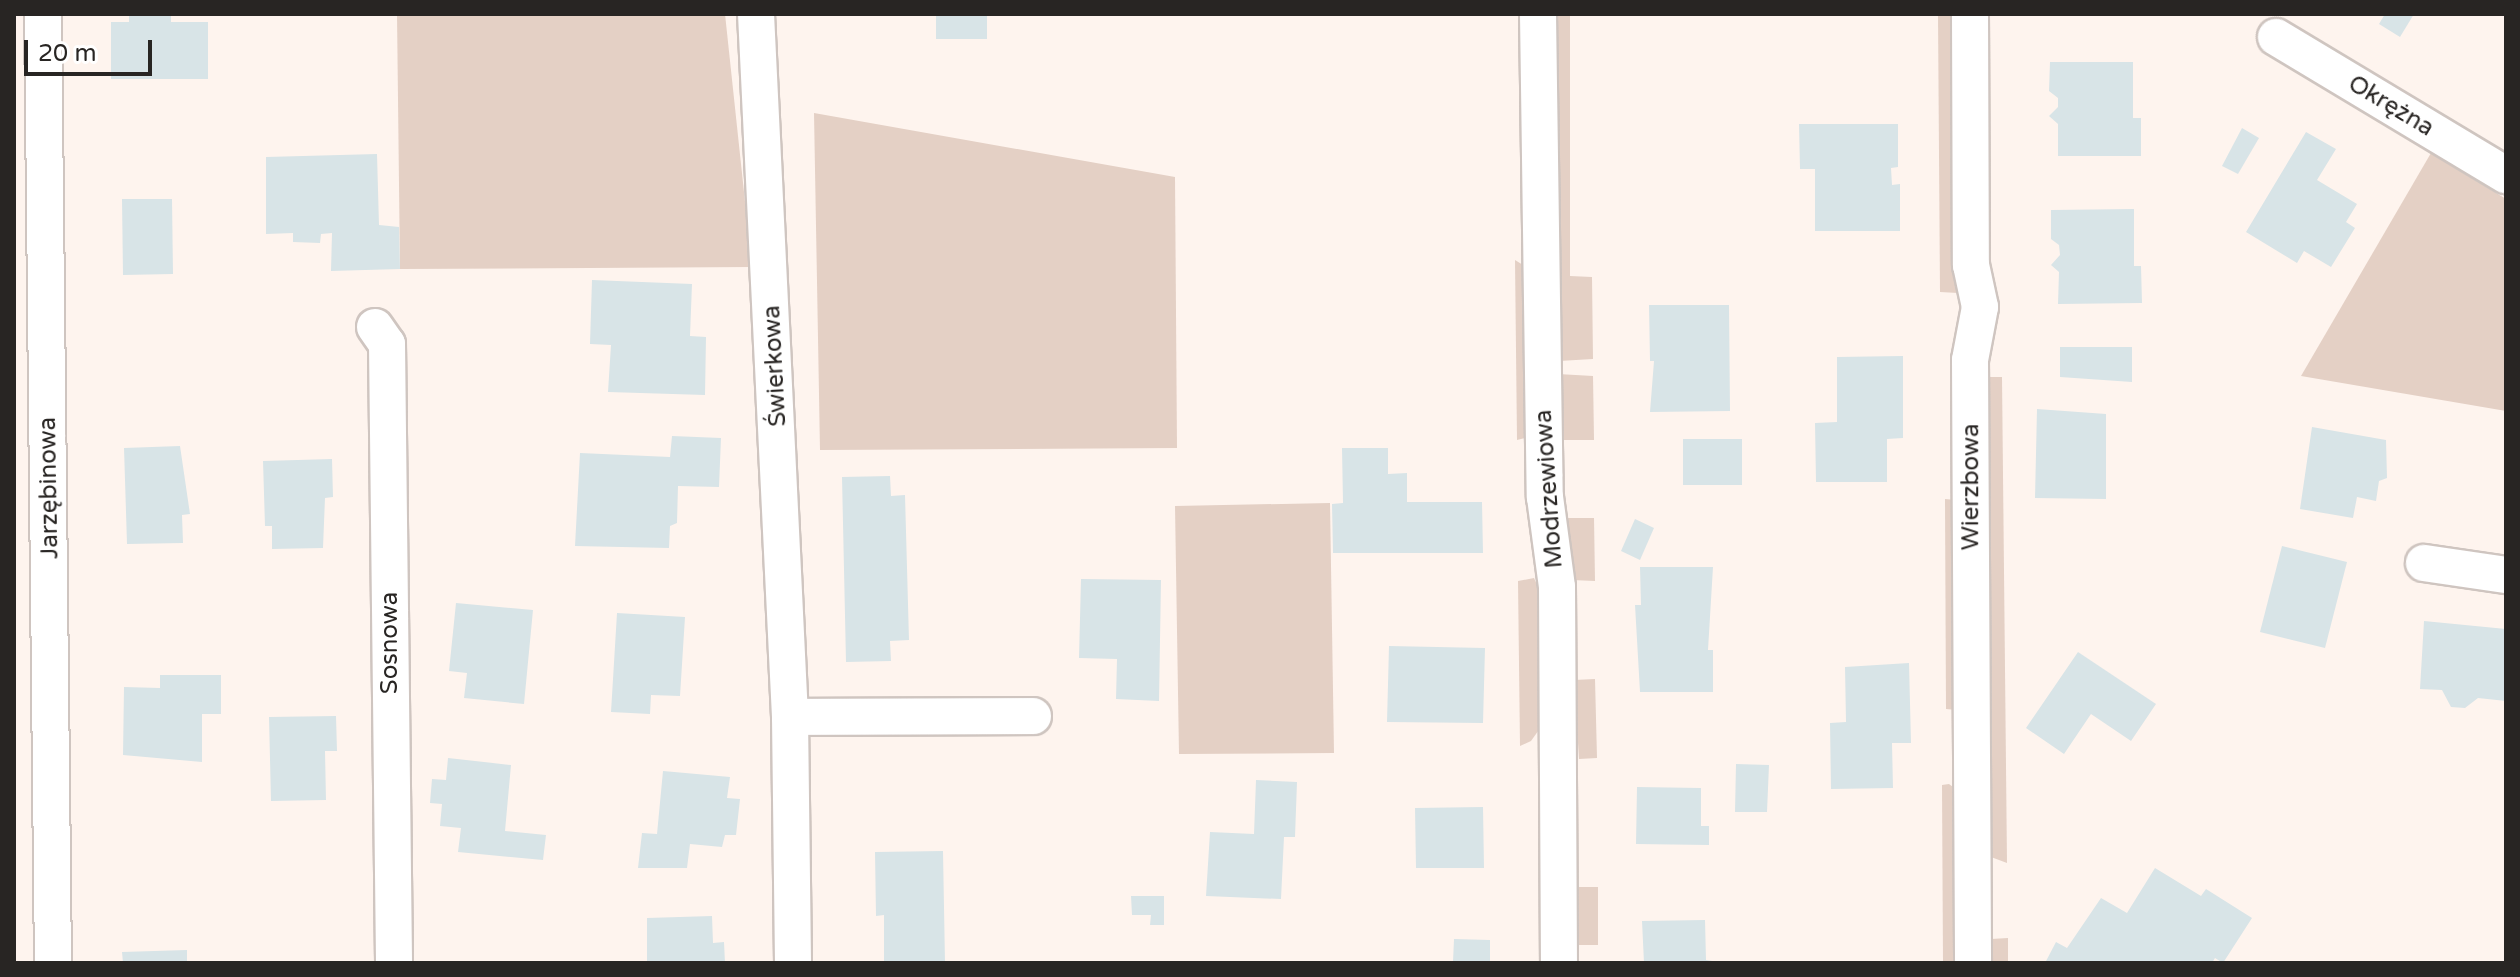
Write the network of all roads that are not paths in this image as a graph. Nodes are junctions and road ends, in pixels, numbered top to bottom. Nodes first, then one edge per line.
1 (43, 14) edge
2 (756, 14) edge
3 (1538, 14) edge
4 (1970, 14) edge
5 (2276, 37) dead end
6 (2506, 175) edge
7 (375, 327) dead end
8 (2424, 563) dead end
9 (2506, 575) edge
10 (1033, 716) dead end
11 (790, 717) junction
12 (53, 963) edge
13 (394, 963) edge
14 (793, 963) edge
15 (1559, 963) edge
16 (1973, 963) edge

1 - 12 street, Jarzębinowa
2 - 11 street, Świerkowa
3 - 15 street, Modrzewiowa
4 - 16 street, Wierzbowa
5 - 6 street, Okrężna
7 - 13 street, Sosnowa
8 - 9 street
10 - 11 street
11 - 14 street, Świerkowa

